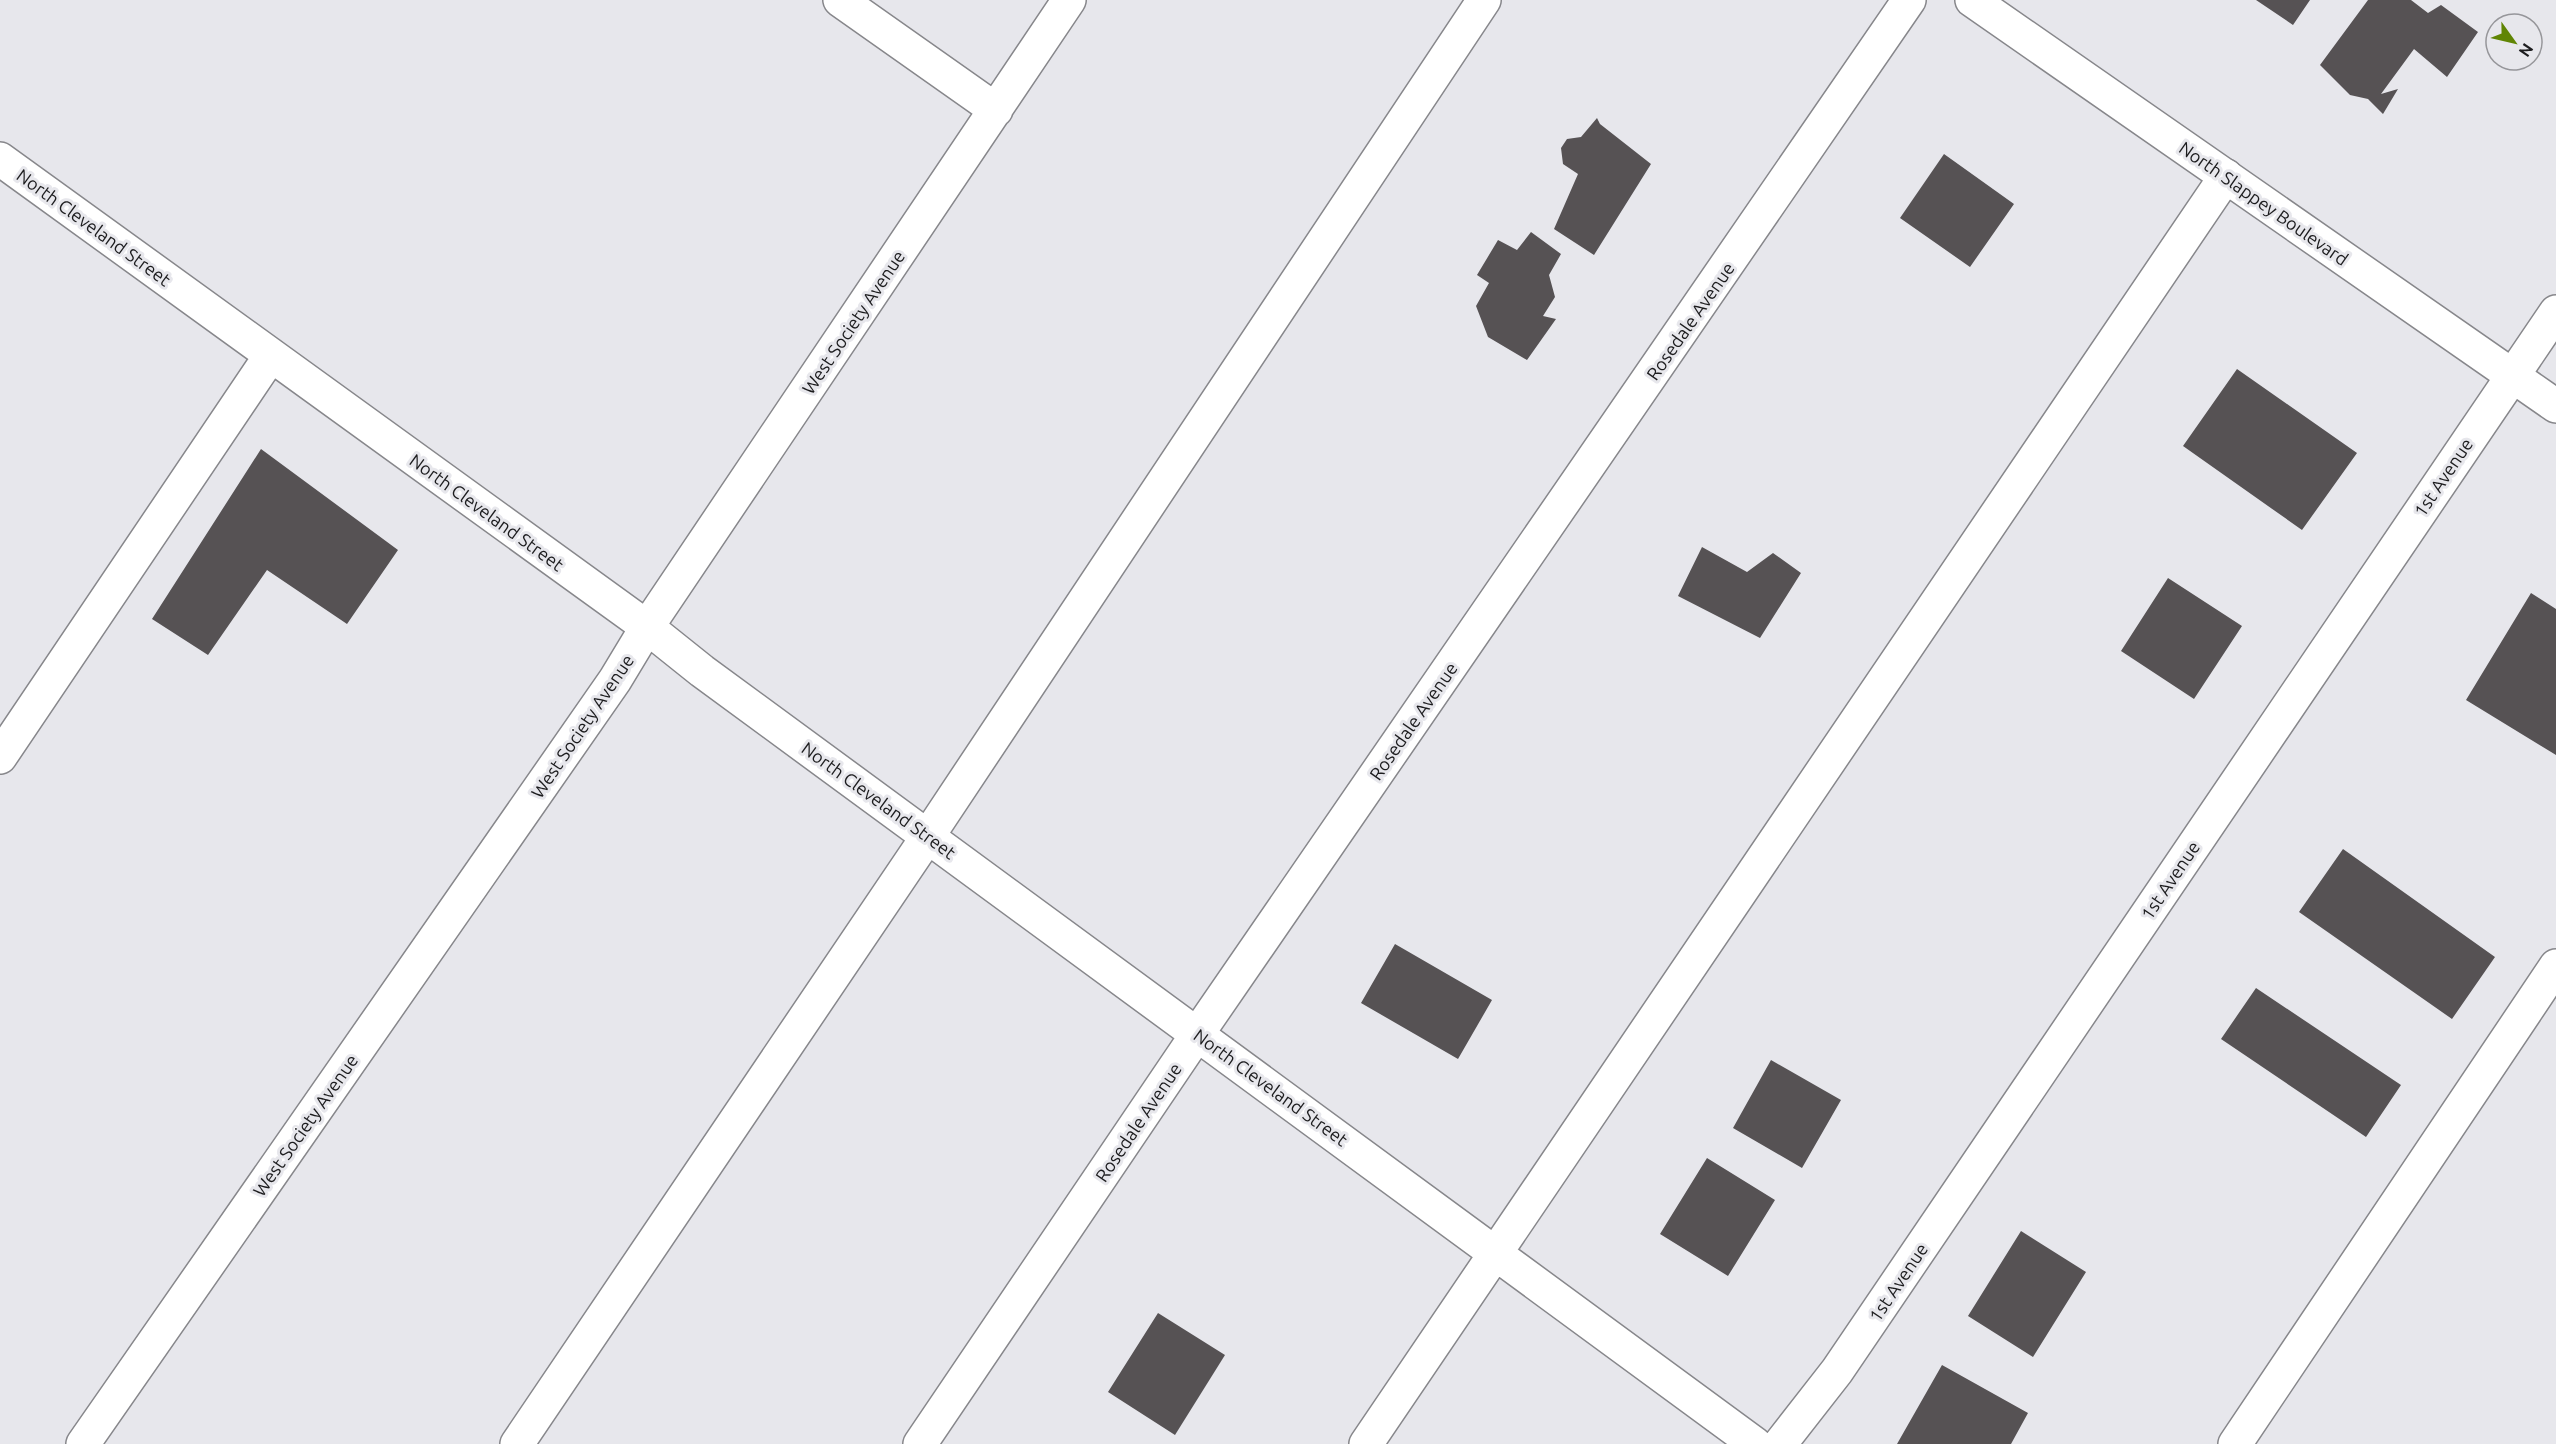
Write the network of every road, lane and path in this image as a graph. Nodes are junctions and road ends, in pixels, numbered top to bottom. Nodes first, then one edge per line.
1 (840, 0) edge
2 (1069, 0) edge
3 (1484, 0) edge
4 (1909, 0) edge
5 (1972, 0) edge
6 (996, 110) junction
7 (0, 159) edge
8 (2226, 176) junction
9 (2556, 312) edge
10 (271, 355) junction
11 (2512, 375) junction
12 (2556, 406) edge
13 (647, 627) junction
14 (0, 758) edge
15 (928, 836) junction
16 (2556, 966) edge
17 (1198, 1033) junction
18 (1496, 1253) junction
19 (83, 1444) edge
20 (517, 1444) edge
21 (920, 1444) edge
22 (1366, 1444) edge
23 (1755, 1444) edge
24 (1780, 1444) edge
25 (2235, 1444) edge

1 - 6 street
2 - 6 street, West Society Avenue
3 - 15 street
4 - 17 street, Rosedale Avenue
5 - 8 street, North Slappey Boulevard
6 - 13 street, West Society Avenue
7 - 10 street, North Cleveland Street
8 - 11 street, North Slappey Boulevard
8 - 18 street
9 - 11 street, 1st Avenue
10 - 13 street, North Cleveland Street
10 - 14 street
11 - 12 street, North Slappey Boulevard
11 - 24 street, 1st Avenue
13 - 15 street, North Cleveland Street
13 - 19 street, West Society Avenue
15 - 17 street, North Cleveland Street
15 - 20 street
16 - 25 street
17 - 18 street, North Cleveland Street
17 - 21 street, Rosedale Avenue
18 - 22 street
18 - 23 street, North Cleveland Street

